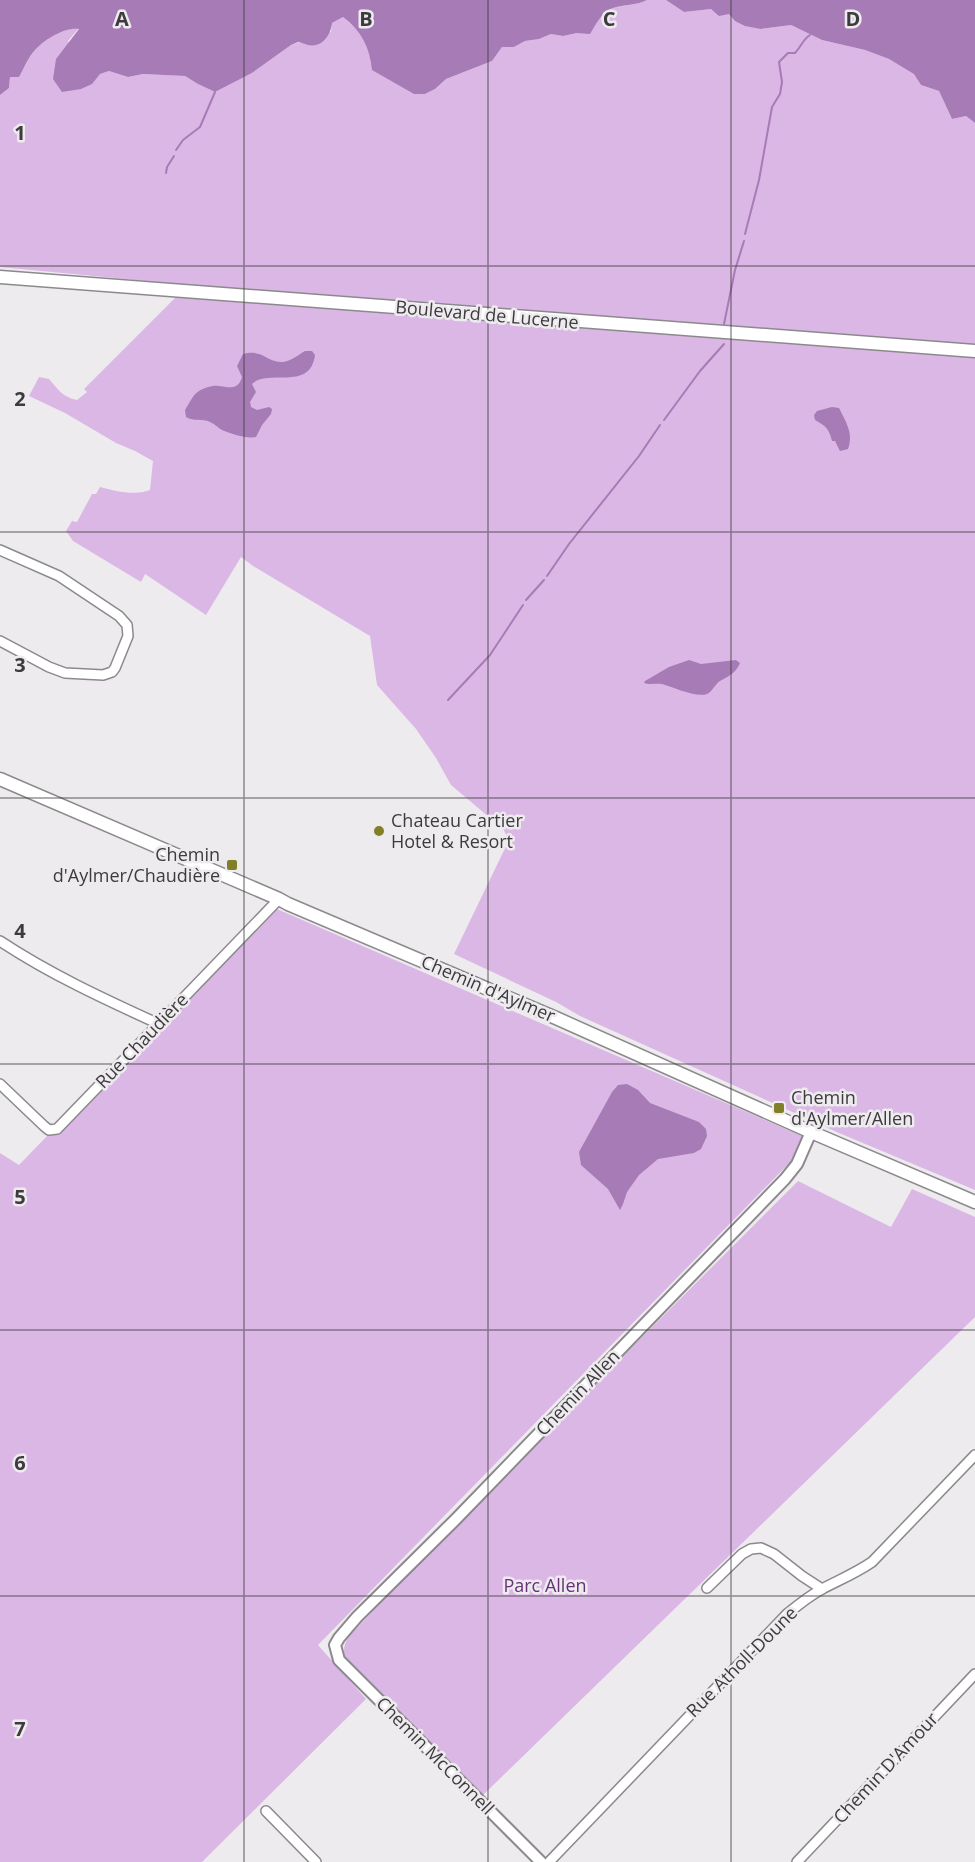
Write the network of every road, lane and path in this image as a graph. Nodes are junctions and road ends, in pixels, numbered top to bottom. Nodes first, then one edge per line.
1 (0, 277) edge
2 (975, 351) edge
3 (0, 550) edge
4 (0, 641) edge
5 (0, 780) edge
6 (279, 899) junction
7 (0, 941) edge
8 (159, 1024) junction
9 (0, 1084) edge
10 (811, 1132) junction
11 (975, 1202) edge
12 (975, 1455) edge
13 (707, 1588) dead end
14 (822, 1589) junction
15 (335, 1646) joint
16 (975, 1674) edge
17 (266, 1811) dead end
18 (316, 1862) edge
19 (541, 1862) edge
20 (549, 1862) edge
21 (797, 1862) edge

1 - 2 main road, Boulevard de Lucerne
3 - 4 street
5 - 6 main road, Chemin d'Aylmer
6 - 8 street, Rue Chaudière
6 - 10 main road, Chemin d'Aylmer
7 - 8 street
8 - 9 street, Rue Chaudière
10 - 11 main road, Chemin d'Aylmer
10 - 15 street, Chemin Allen
12 - 14 street, Rue Atholl-Doune
13 - 14 street
14 - 20 street, Rue Atholl-Doune
15 - 19 street, Chemin McConnell
16 - 21 street, Chemin D'Amour
17 - 18 street

